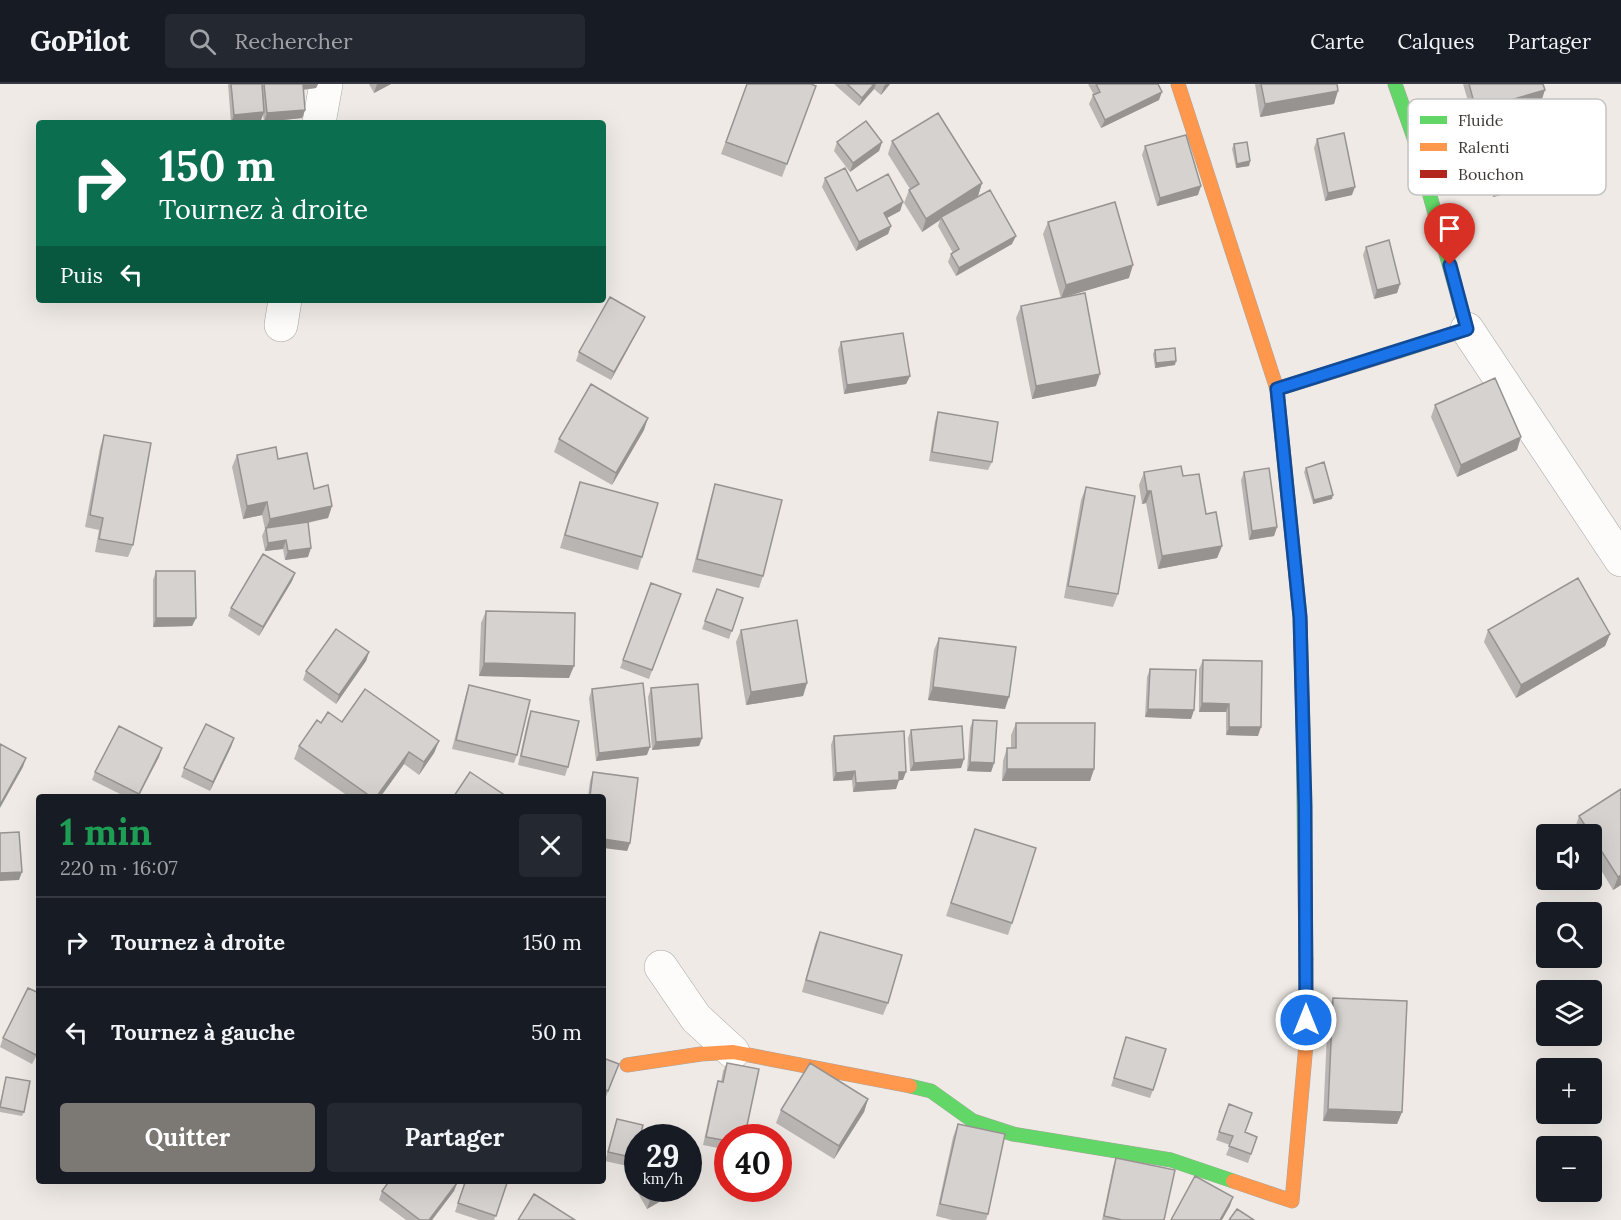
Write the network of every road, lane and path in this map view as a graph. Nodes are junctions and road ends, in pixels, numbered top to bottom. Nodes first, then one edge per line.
1 (326, 84) edge
2 (1178, 84) edge
3 (1395, 84) edge
4 (320, 120) edge
5 (1408, 121) edge
6 (1430, 195) edge
7 (1467, 329) junction
8 (1277, 389) junction
9 (1621, 560) edge
10 (661, 967) dead end
11 (732, 1052) junction
12 (627, 1065) dead end
13 (1290, 1211) edge

1 - 4 street
2 - 8 street
3 - 5 street
6 - 7 street
7 - 8 street
7 - 9 street
8 - 13 street
10 - 11 street
11 - 12 street
11 - 13 street

